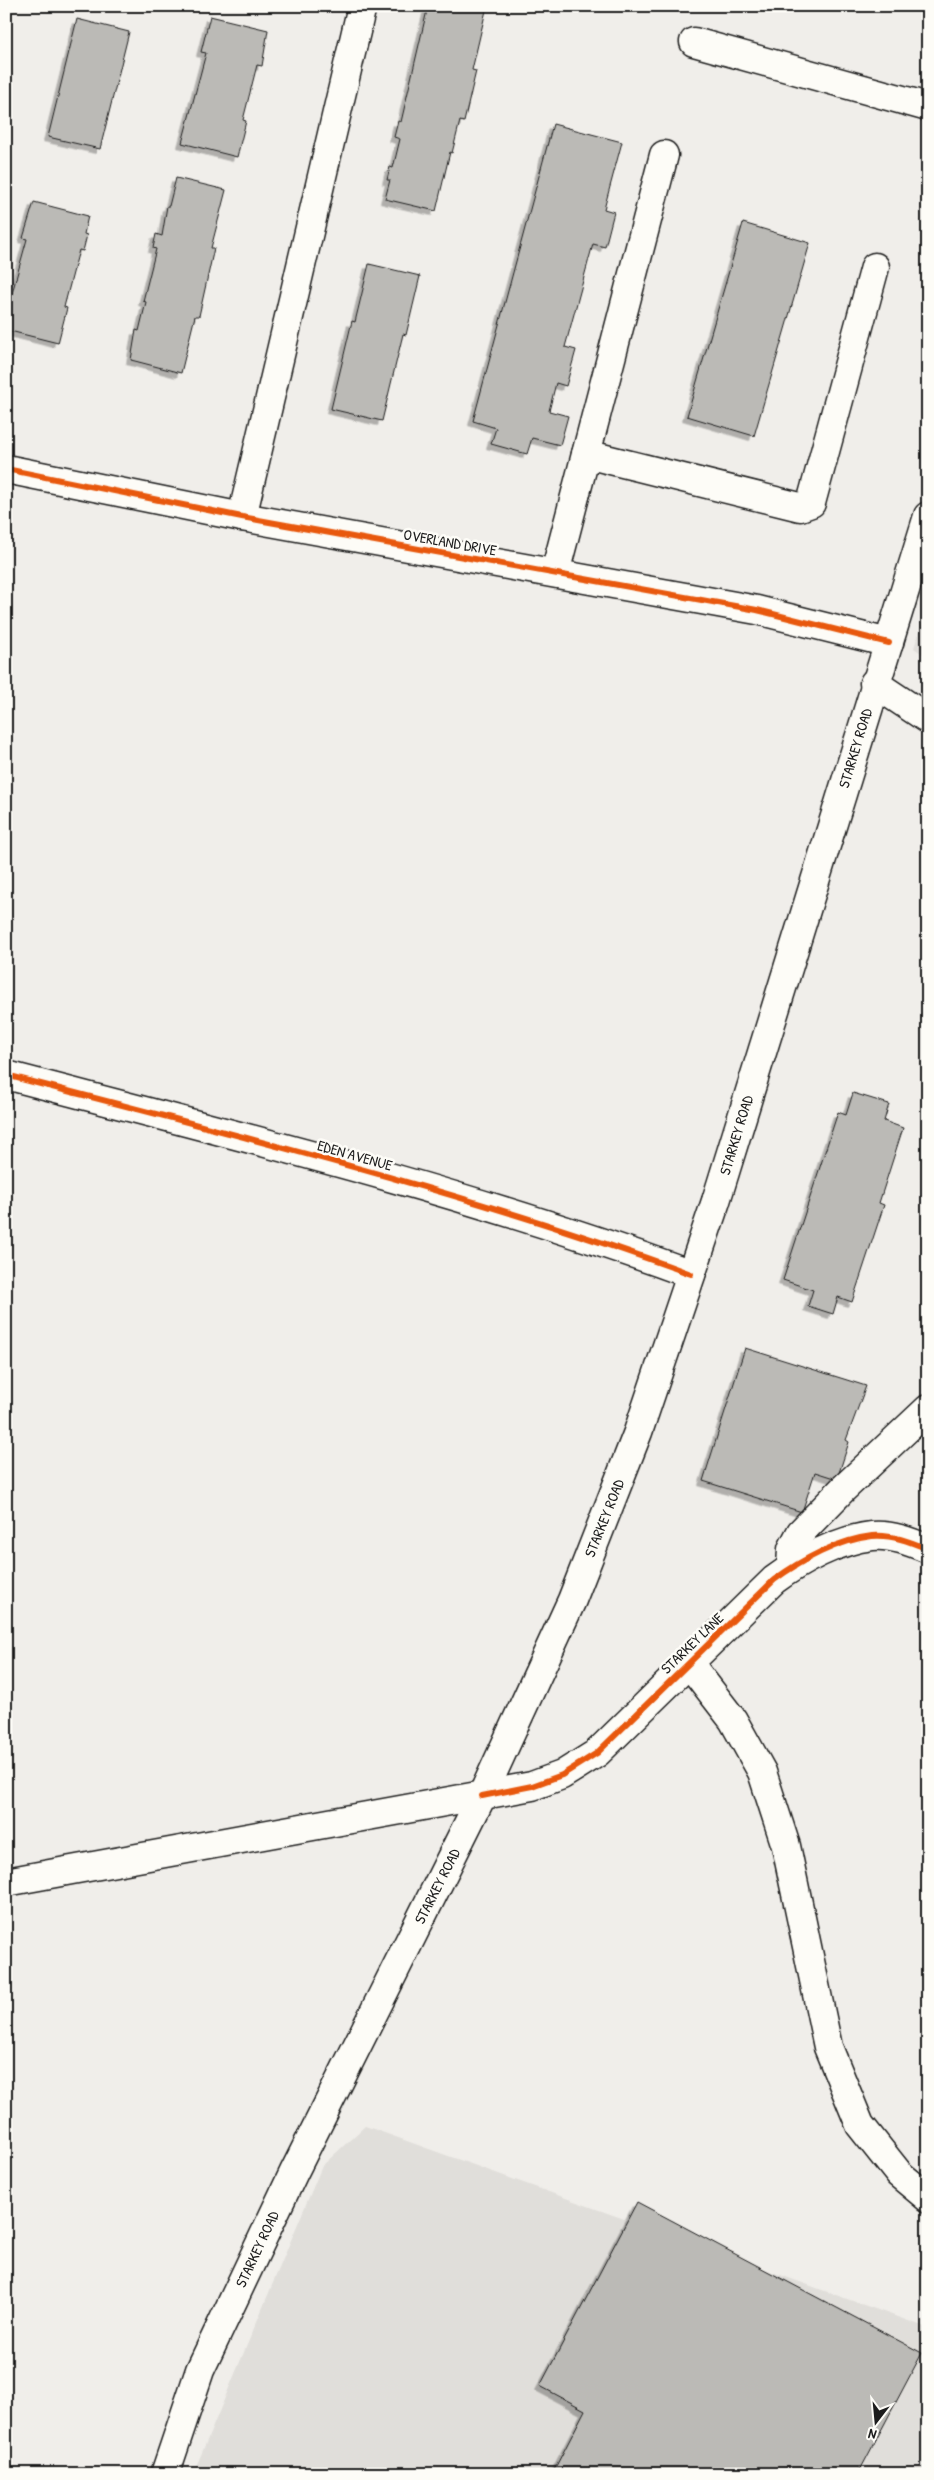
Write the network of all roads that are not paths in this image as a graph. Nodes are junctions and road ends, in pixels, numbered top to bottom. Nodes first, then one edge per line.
1 (362, 6) edge
2 (694, 42) dead end
3 (928, 107) edge
4 (664, 155) dead end
5 (876, 266) dead end
6 (586, 454) junction
7 (6, 469) edge
8 (928, 516) edge
9 (242, 517) junction
10 (555, 573) junction
11 (889, 643) junction
12 (874, 683) junction
13 (928, 719) edge
14 (6, 1075) edge
15 (691, 1274) junction
16 (928, 1409) edge
17 (928, 1549) edge
18 (791, 1567) junction
19 (689, 1663) junction
20 (482, 1796) junction
21 (6, 1882) edge
22 (928, 2198) edge
23 (165, 2474) edge

1 - 9 street
2 - 3 street
4 - 6 street
5 - 6 street
6 - 10 street
7 - 9 street, OVERLAND DRIVE
8 - 11 street, STARKEY ROAD
9 - 10 street, OVERLAND DRIVE
10 - 11 street, OVERLAND DRIVE
11 - 12 street, STARKEY ROAD
12 - 13 street
12 - 15 street, STARKEY ROAD
14 - 15 street, EDEN AVENUE
15 - 20 street, STARKEY ROAD
16 - 18 street
17 - 18 street, STARKEY LANE
18 - 19 street, STARKEY LANE
19 - 20 street, STARKEY LANE
19 - 22 street
20 - 21 street, STARKEY LANE
20 - 23 street, STARKEY ROAD

